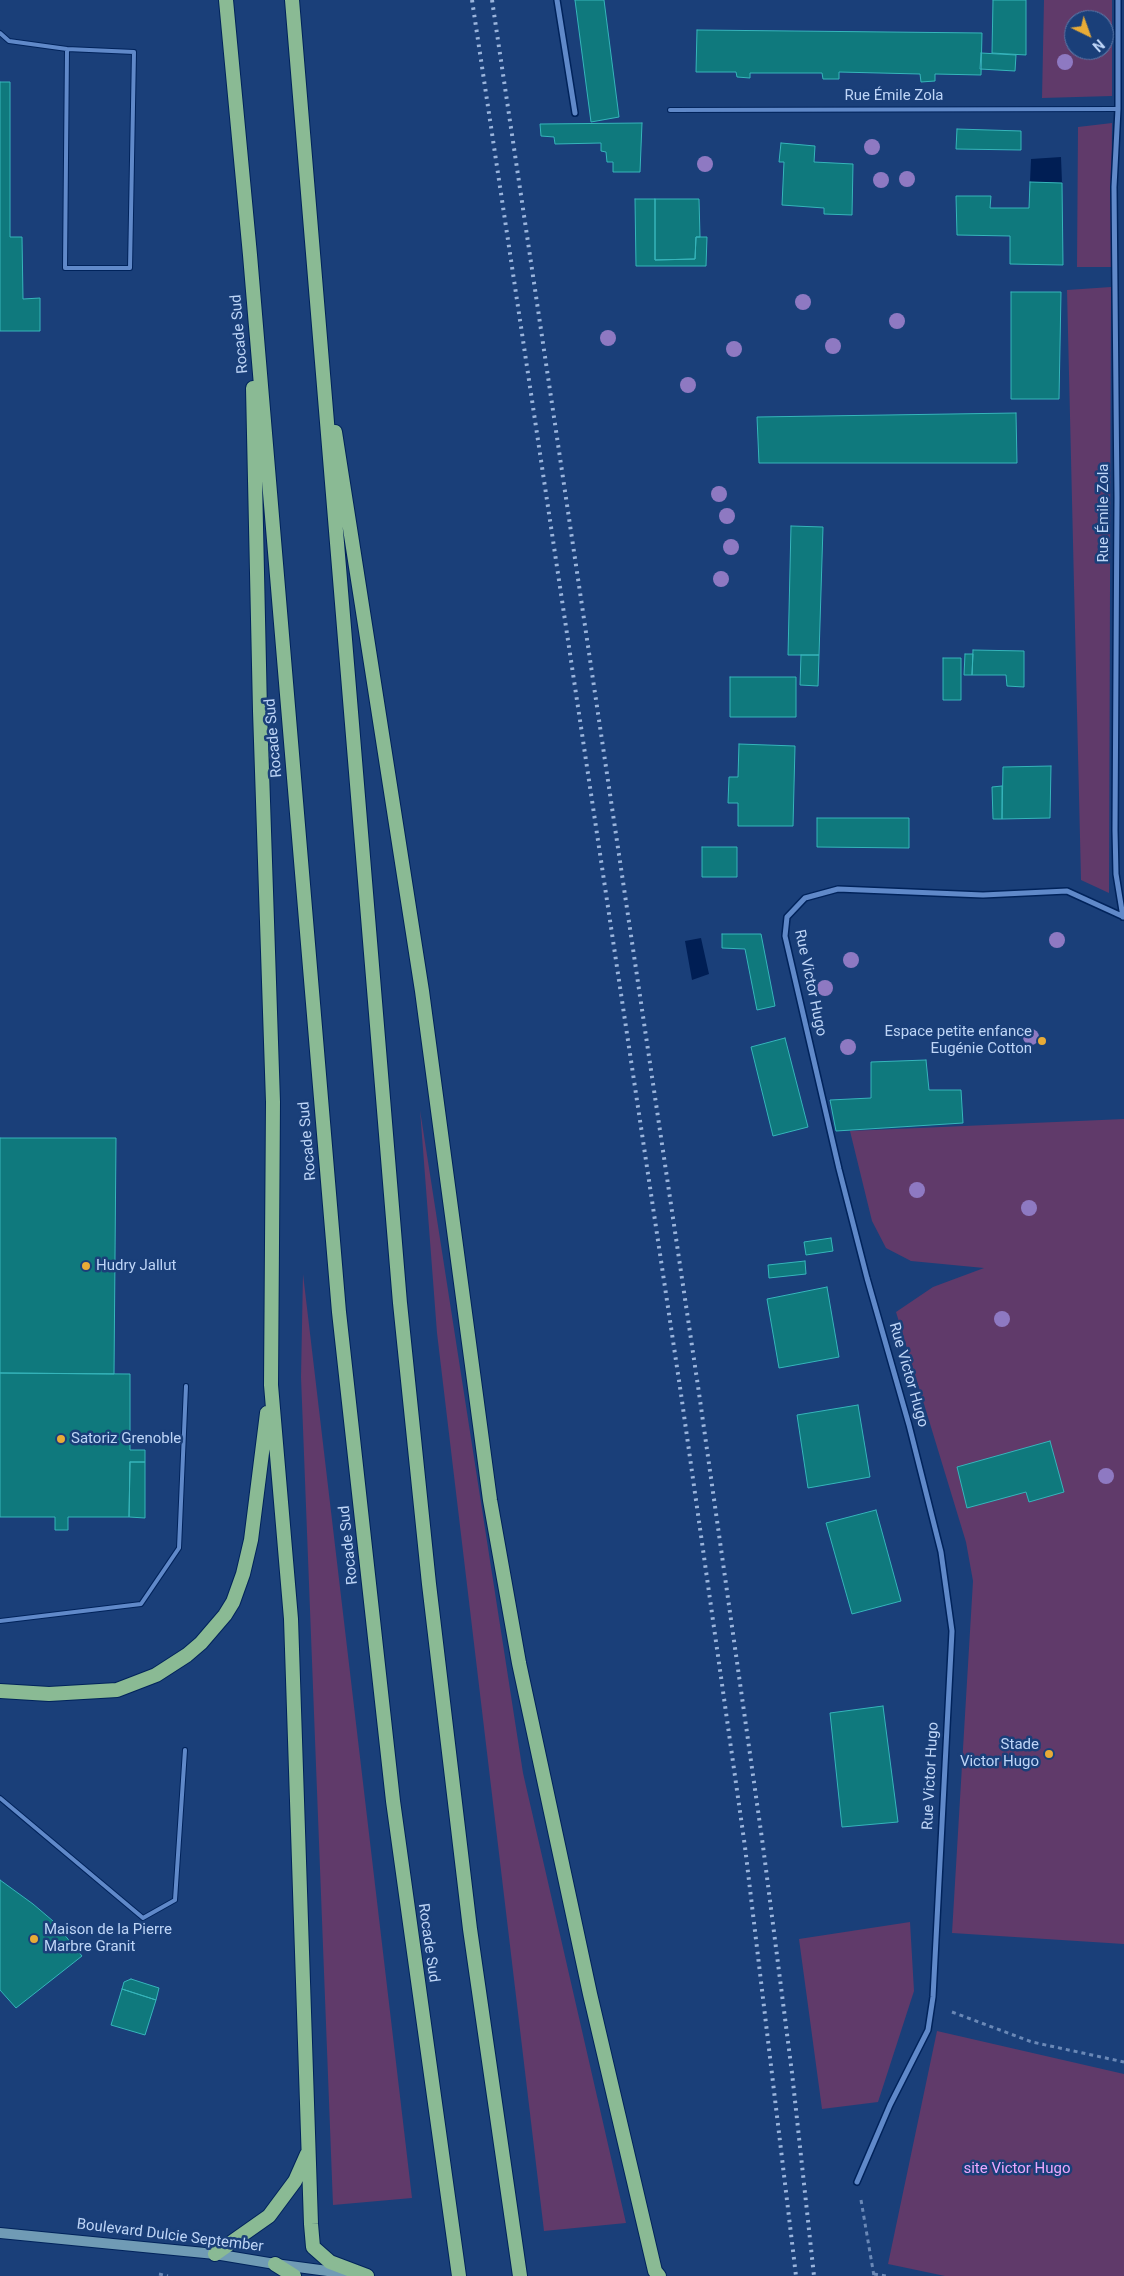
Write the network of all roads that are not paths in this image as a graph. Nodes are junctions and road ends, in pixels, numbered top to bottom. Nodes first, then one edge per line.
1 (226, 0) edge
2 (292, 0) edge
3 (557, 0) edge
4 (1118, 0) edge
5 (0, 32) edge
6 (67, 49) junction
7 (1118, 78) junction
8 (1124, 78) edge
9 (1118, 108) junction
10 (670, 110) dead end
11 (575, 112) dead end
12 (250, 255) junction
13 (318, 317) junction
14 (1117, 700) junction
15 (1124, 701) edge
16 (1123, 917) edge
17 (271, 1385) junction
18 (186, 1386) dead end
19 (0, 1621) edge
20 (0, 1691) edge
21 (186, 1750) dead end
22 (0, 1798) edge
23 (308, 2151) junction
24 (858, 2182) road end
25 (0, 2233) edge
26 (215, 2254) junction
27 (275, 2264) junction
28 (294, 2276) edge
29 (367, 2276) edge
30 (459, 2276) edge
31 (520, 2276) edge
32 (659, 2276) edge

1 - 12 highway, Rocade Sud
2 - 13 highway
3 - 11 street
4 - 7 street, Rue Émile Zola
5 - 6 lane
6 - 6 lane
7 - 8 street
7 - 9 street, Rue Émile Zola
9 - 10 lane, Rue Émile Zola
9 - 14 street, Rue Émile Zola
12 - 17 highway
12 - 30 highway, Rocade Sud
13 - 31 highway
13 - 32 highway
14 - 15 street
14 - 16 street, Rue Émile Zola
16 - 24 street, Rue Victor Hugo
17 - 20 highway
17 - 23 highway
18 - 19 lane
21 - 22 lane
23 - 26 highway
23 - 29 highway
25 - 26 main road, Boulevard Dulcie September
26 - 27 main road, Boulevard Dulcie September
27 - 28 highway
27 - 29 main road, Boulevard Dulcie September

